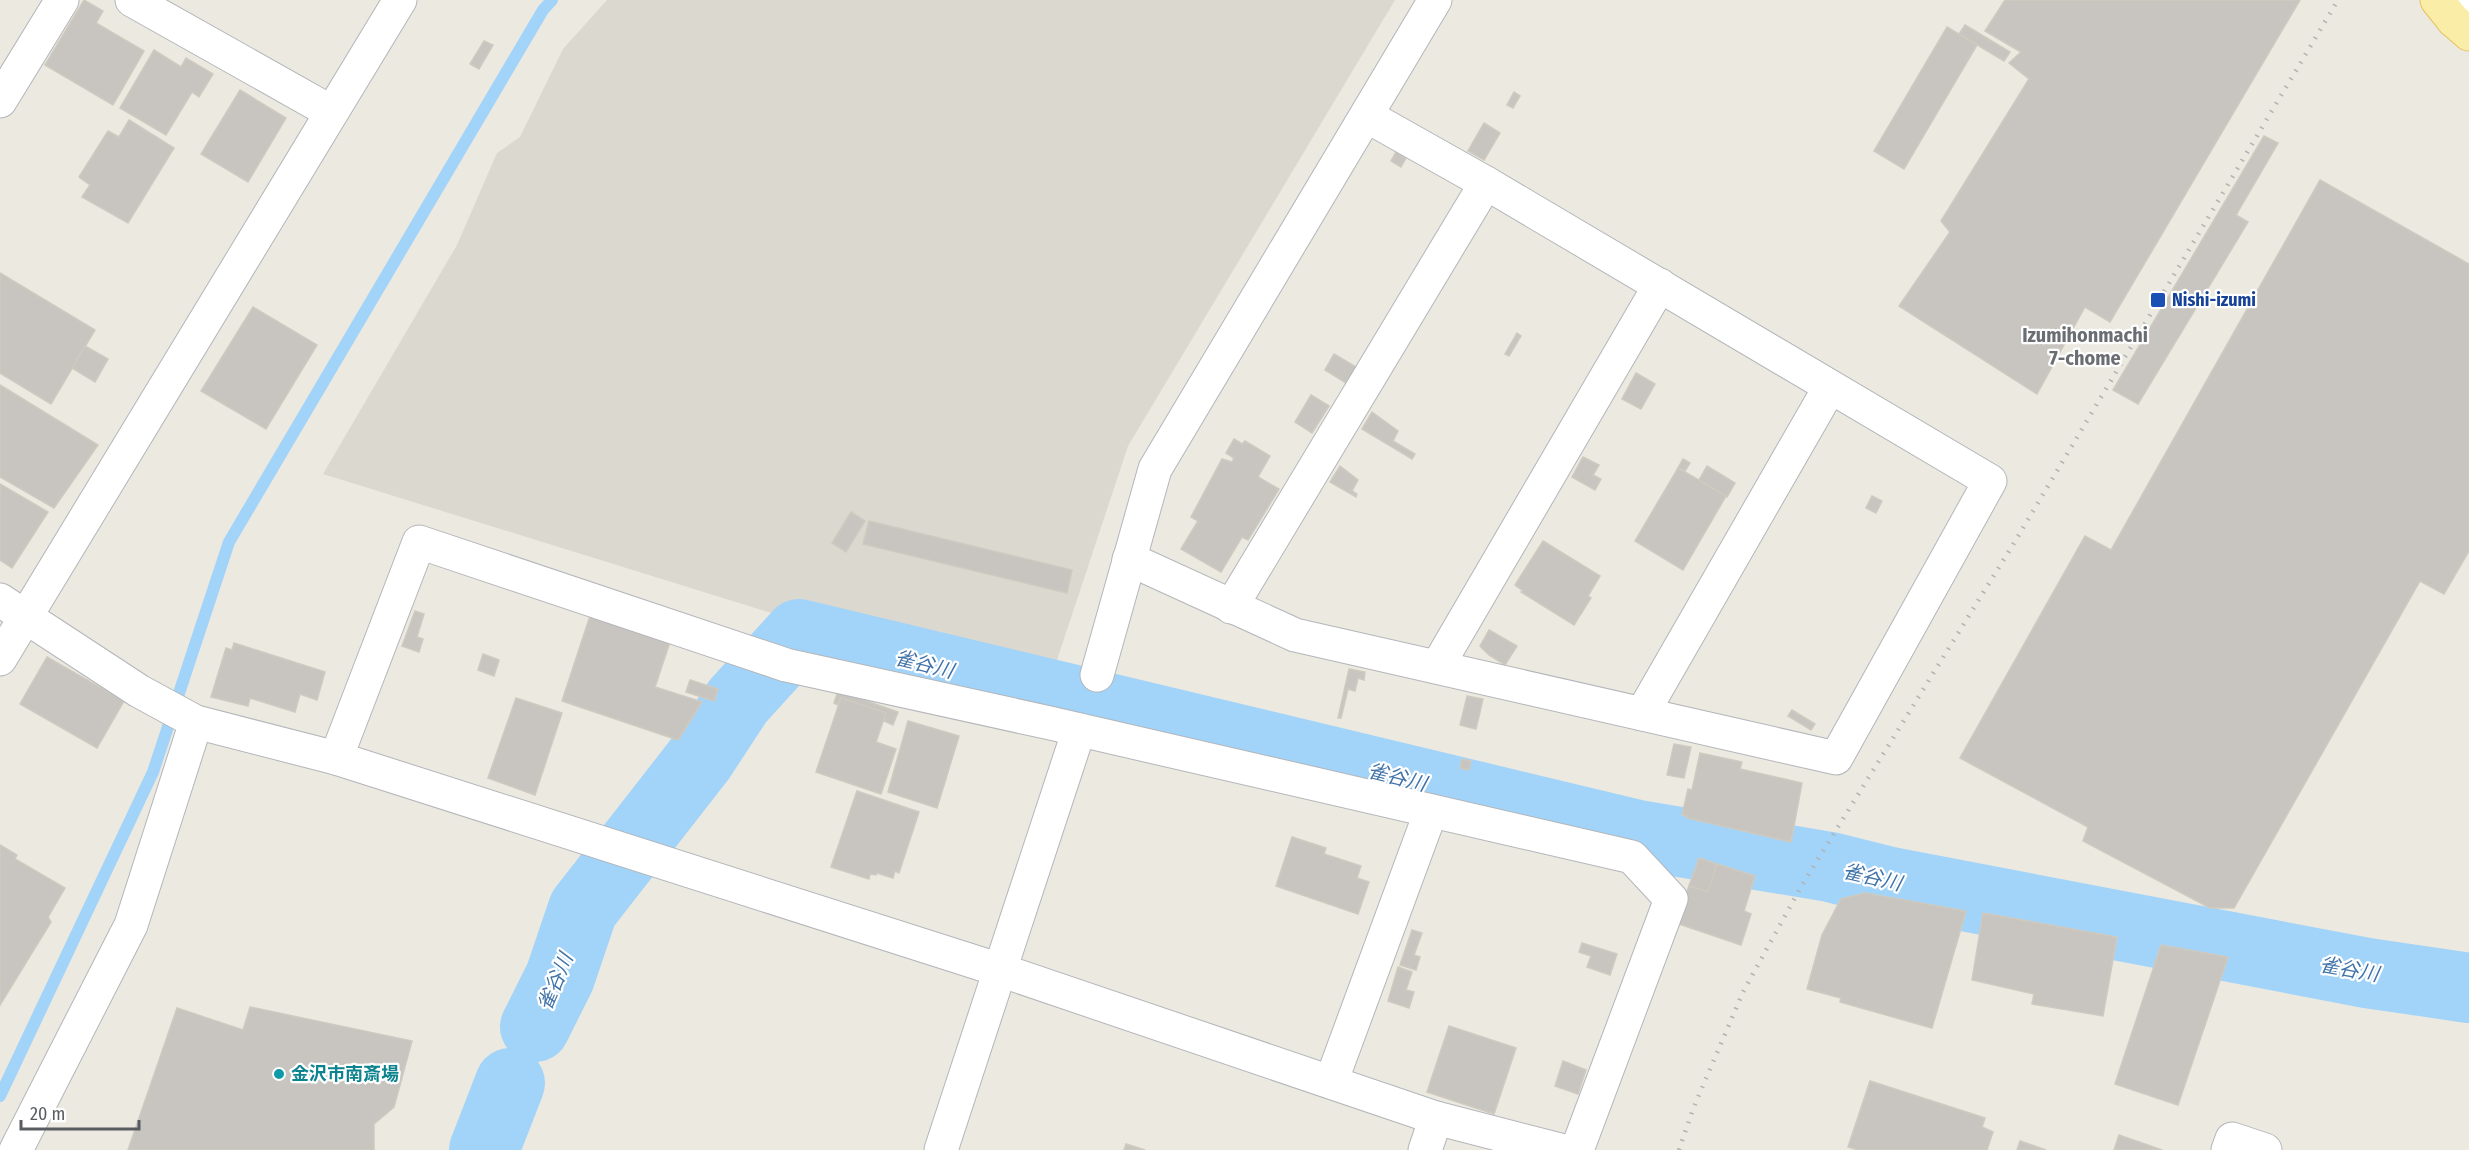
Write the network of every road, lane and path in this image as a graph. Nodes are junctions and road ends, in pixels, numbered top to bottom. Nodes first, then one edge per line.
1 (62, 0) edge
2 (132, 0) edge
3 (400, 0) edge
4 (1436, 0) edge
5 (0, 101) edge
6 (331, 112) junction
7 (1366, 116) junction
8 (1486, 183) junction
9 (1660, 285) junction
10 (1830, 387) junction
11 (1129, 559) junction
12 (1231, 606) junction
13 (13, 608) edge
14 (0, 659) edge
15 (1437, 668) junction
16 (1097, 675) dead end
17 (1642, 714) junction
18 (187, 718) junction
19 (1079, 730) junction
20 (336, 758) junction
21 (1431, 811) junction
22 (1000, 970) junction
23 (1331, 1082) junction
24 (1436, 1118) junction
25 (16, 1150) edge
26 (940, 1150) edge
27 (1425, 1150) edge
28 (1560, 1150) edge
29 (1577, 1150) edge
30 (2228, 1150) edge
31 (2265, 1150) edge

1 - 5 street
2 - 6 street
3 - 6 street
4 - 7 street
6 - 13 street
7 - 8 street
7 - 11 street
8 - 9 street
8 - 12 street
9 - 10 street
9 - 15 street
10 - 17 street
10 - 17 street
11 - 12 street
11 - 16 street
12 - 15 street
13 - 14 street
13 - 18 street
15 - 17 street
18 - 20 street
18 - 25 street
19 - 20 street
19 - 21 street
19 - 22 street
20 - 22 street
21 - 23 street
21 - 29 street
22 - 23 street
22 - 26 street
23 - 24 street
24 - 27 street
24 - 28 street
30 - 31 street

